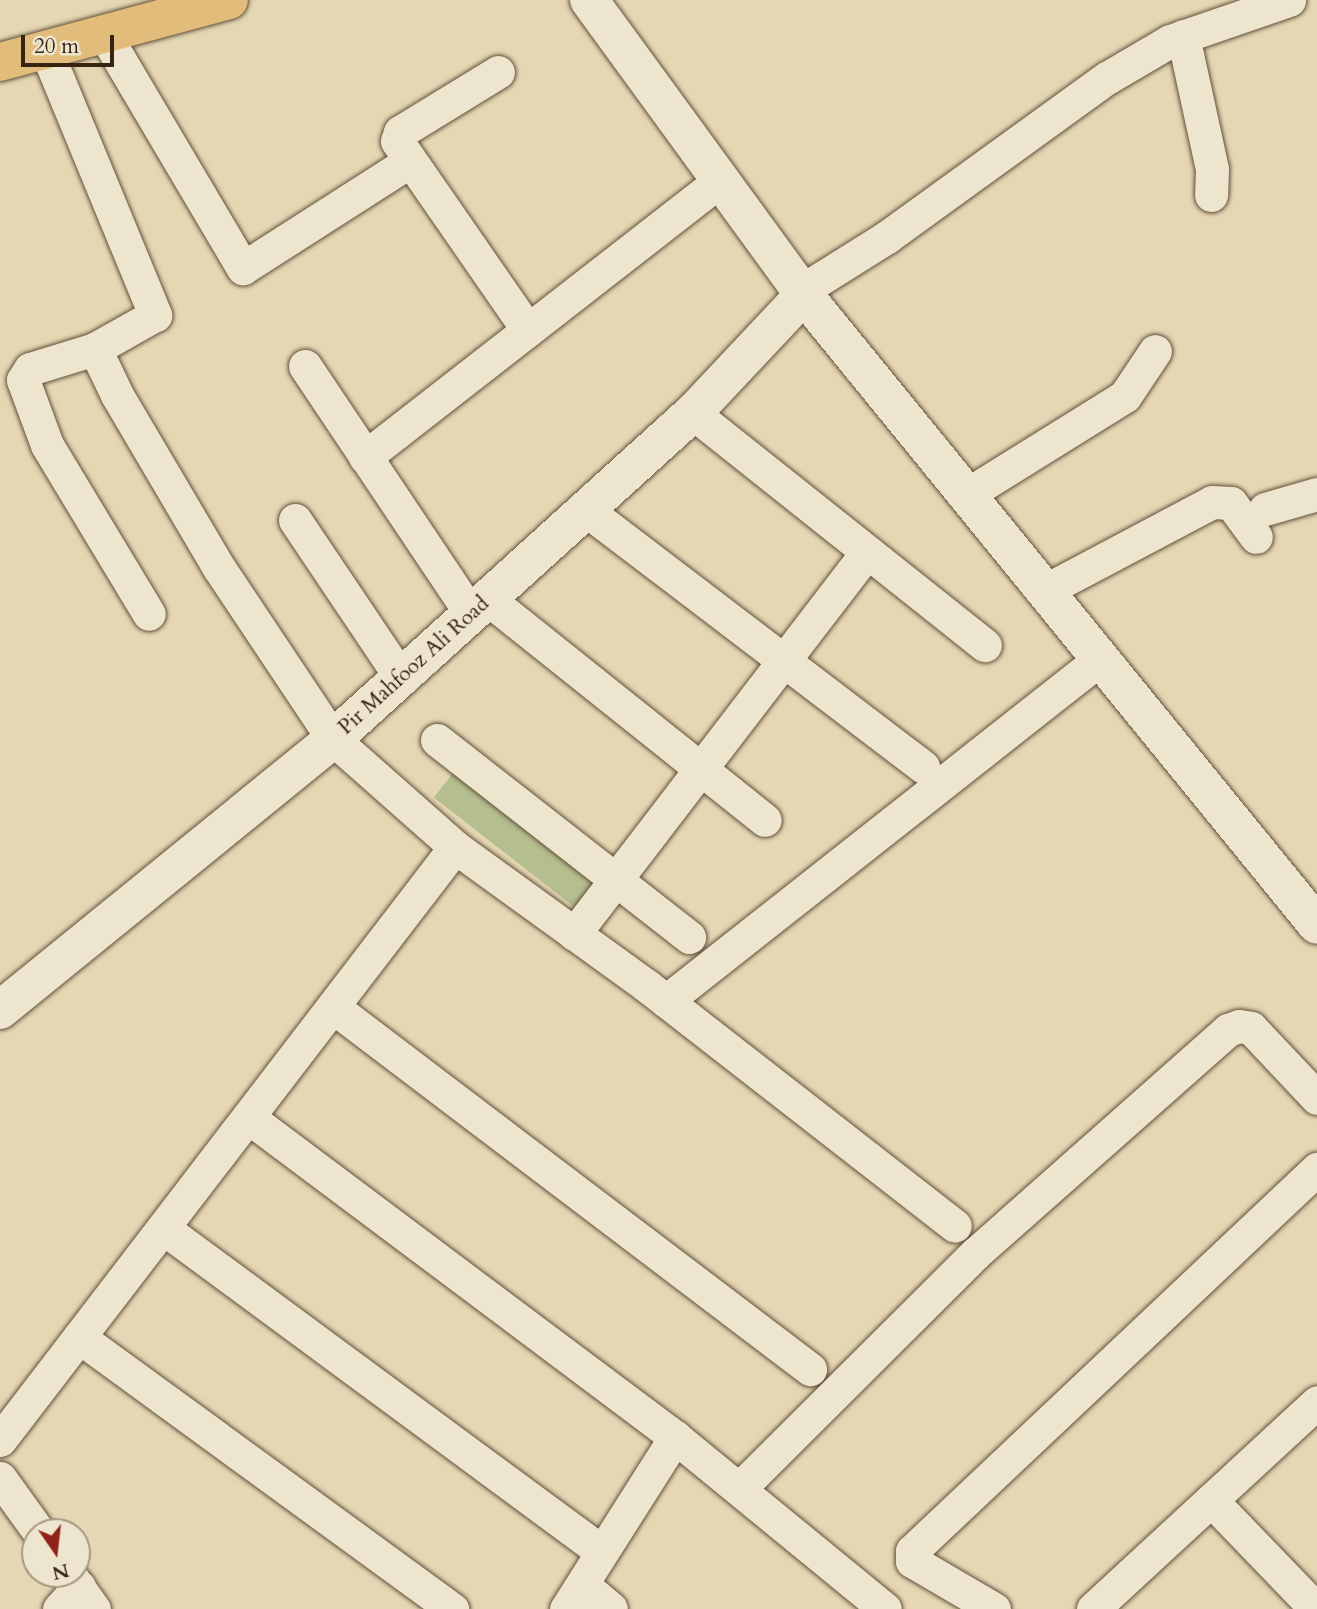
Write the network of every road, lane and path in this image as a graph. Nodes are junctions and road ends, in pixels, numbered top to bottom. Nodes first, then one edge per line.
1 (229, 0) edge
2 (590, 0) edge
3 (1289, 0) edge
4 (160, 9) edge
5 (105, 35) junction
6 (1183, 36) junction
7 (46, 50) junction
8 (0, 62) edge
9 (498, 72) dead end
10 (409, 162) junction
11 (720, 180) junction
12 (1211, 195) dead end
13 (802, 293) junction
14 (528, 330) junction
15 (95, 349) junction
16 (1154, 351) dead end
17 (304, 366) dead end
18 (693, 413) junction
19 (365, 457) junction
20 (1317, 494) edge
21 (966, 495) junction
22 (586, 510) junction
23 (295, 520) dead end
24 (867, 552) junction
25 (1044, 591) junction
26 (479, 607) junction
27 (149, 614) dead end
28 (985, 645) dead end
29 (1100, 659) junction
30 (785, 662) junction
31 (401, 678) junction
32 (333, 739) junction
33 (437, 740) dead end
34 (923, 767) dead end
35 (701, 769) junction
36 (765, 820) dead end
37 (455, 847) junction
38 (615, 881) junction
39 (1317, 925) edge
40 (574, 933) junction
41 (689, 937) dead end
42 (666, 1001) junction
43 (333, 1007) junction
44 (0, 1010) edge
45 (1317, 1098) edge
46 (248, 1117) junction
47 (1317, 1169) edge
48 (955, 1226) dead end
49 (163, 1228) junction
50 (79, 1337) junction
51 (810, 1369) dead end
52 (1317, 1402) edge
53 (675, 1437) junction
54 (0, 1440) edge
55 (0, 1478) edge
56 (739, 1489) junction
57 (1211, 1500) junction
58 (29, 1518) edge
59 (601, 1551) junction
60 (575, 1597) edge
61 (452, 1609) edge
62 (611, 1609) edge
63 (885, 1609) edge
64 (994, 1609) edge
65 (1093, 1609) edge
66 (1317, 1609) edge

1 - 4 main road
2 - 11 street
3 - 6 street
4 - 5 main road
5 - 7 main road
5 - 10 street
6 - 12 street
6 - 13 street
7 - 8 main road
7 - 15 street
9 - 10 street
10 - 14 street
11 - 13 street
11 - 14 street
13 - 18 street, Pir Mahfooz Ali Road
13 - 21 street
14 - 19 street
15 - 27 street
15 - 32 street
16 - 21 street
17 - 19 street
18 - 22 street, Pir Mahfooz Ali Road
18 - 24 street
19 - 26 street
20 - 25 street
21 - 25 street
22 - 26 street, Pir Mahfooz Ali Road
22 - 30 street
23 - 31 street
24 - 28 street
24 - 30 street
25 - 29 street
26 - 31 street, Pir Mahfooz Ali Road
26 - 35 street
29 - 39 street
29 - 42 street
30 - 34 street
30 - 35 street
31 - 32 street, Pir Mahfooz Ali Road
32 - 37 street
32 - 44 street, Pir Mahfooz Ali Road
33 - 38 street
35 - 36 street
35 - 38 street
37 - 40 street
37 - 43 street
38 - 40 street
38 - 41 street
40 - 42 street
42 - 48 street
43 - 46 street
43 - 51 street
45 - 56 street
46 - 49 street
46 - 53 street
47 - 64 street
49 - 50 street
49 - 59 street
50 - 54 street
50 - 61 street
52 - 57 street
53 - 56 street
53 - 59 street
55 - 58 street
56 - 63 street
57 - 65 street
57 - 66 street
59 - 60 street
60 - 62 street

